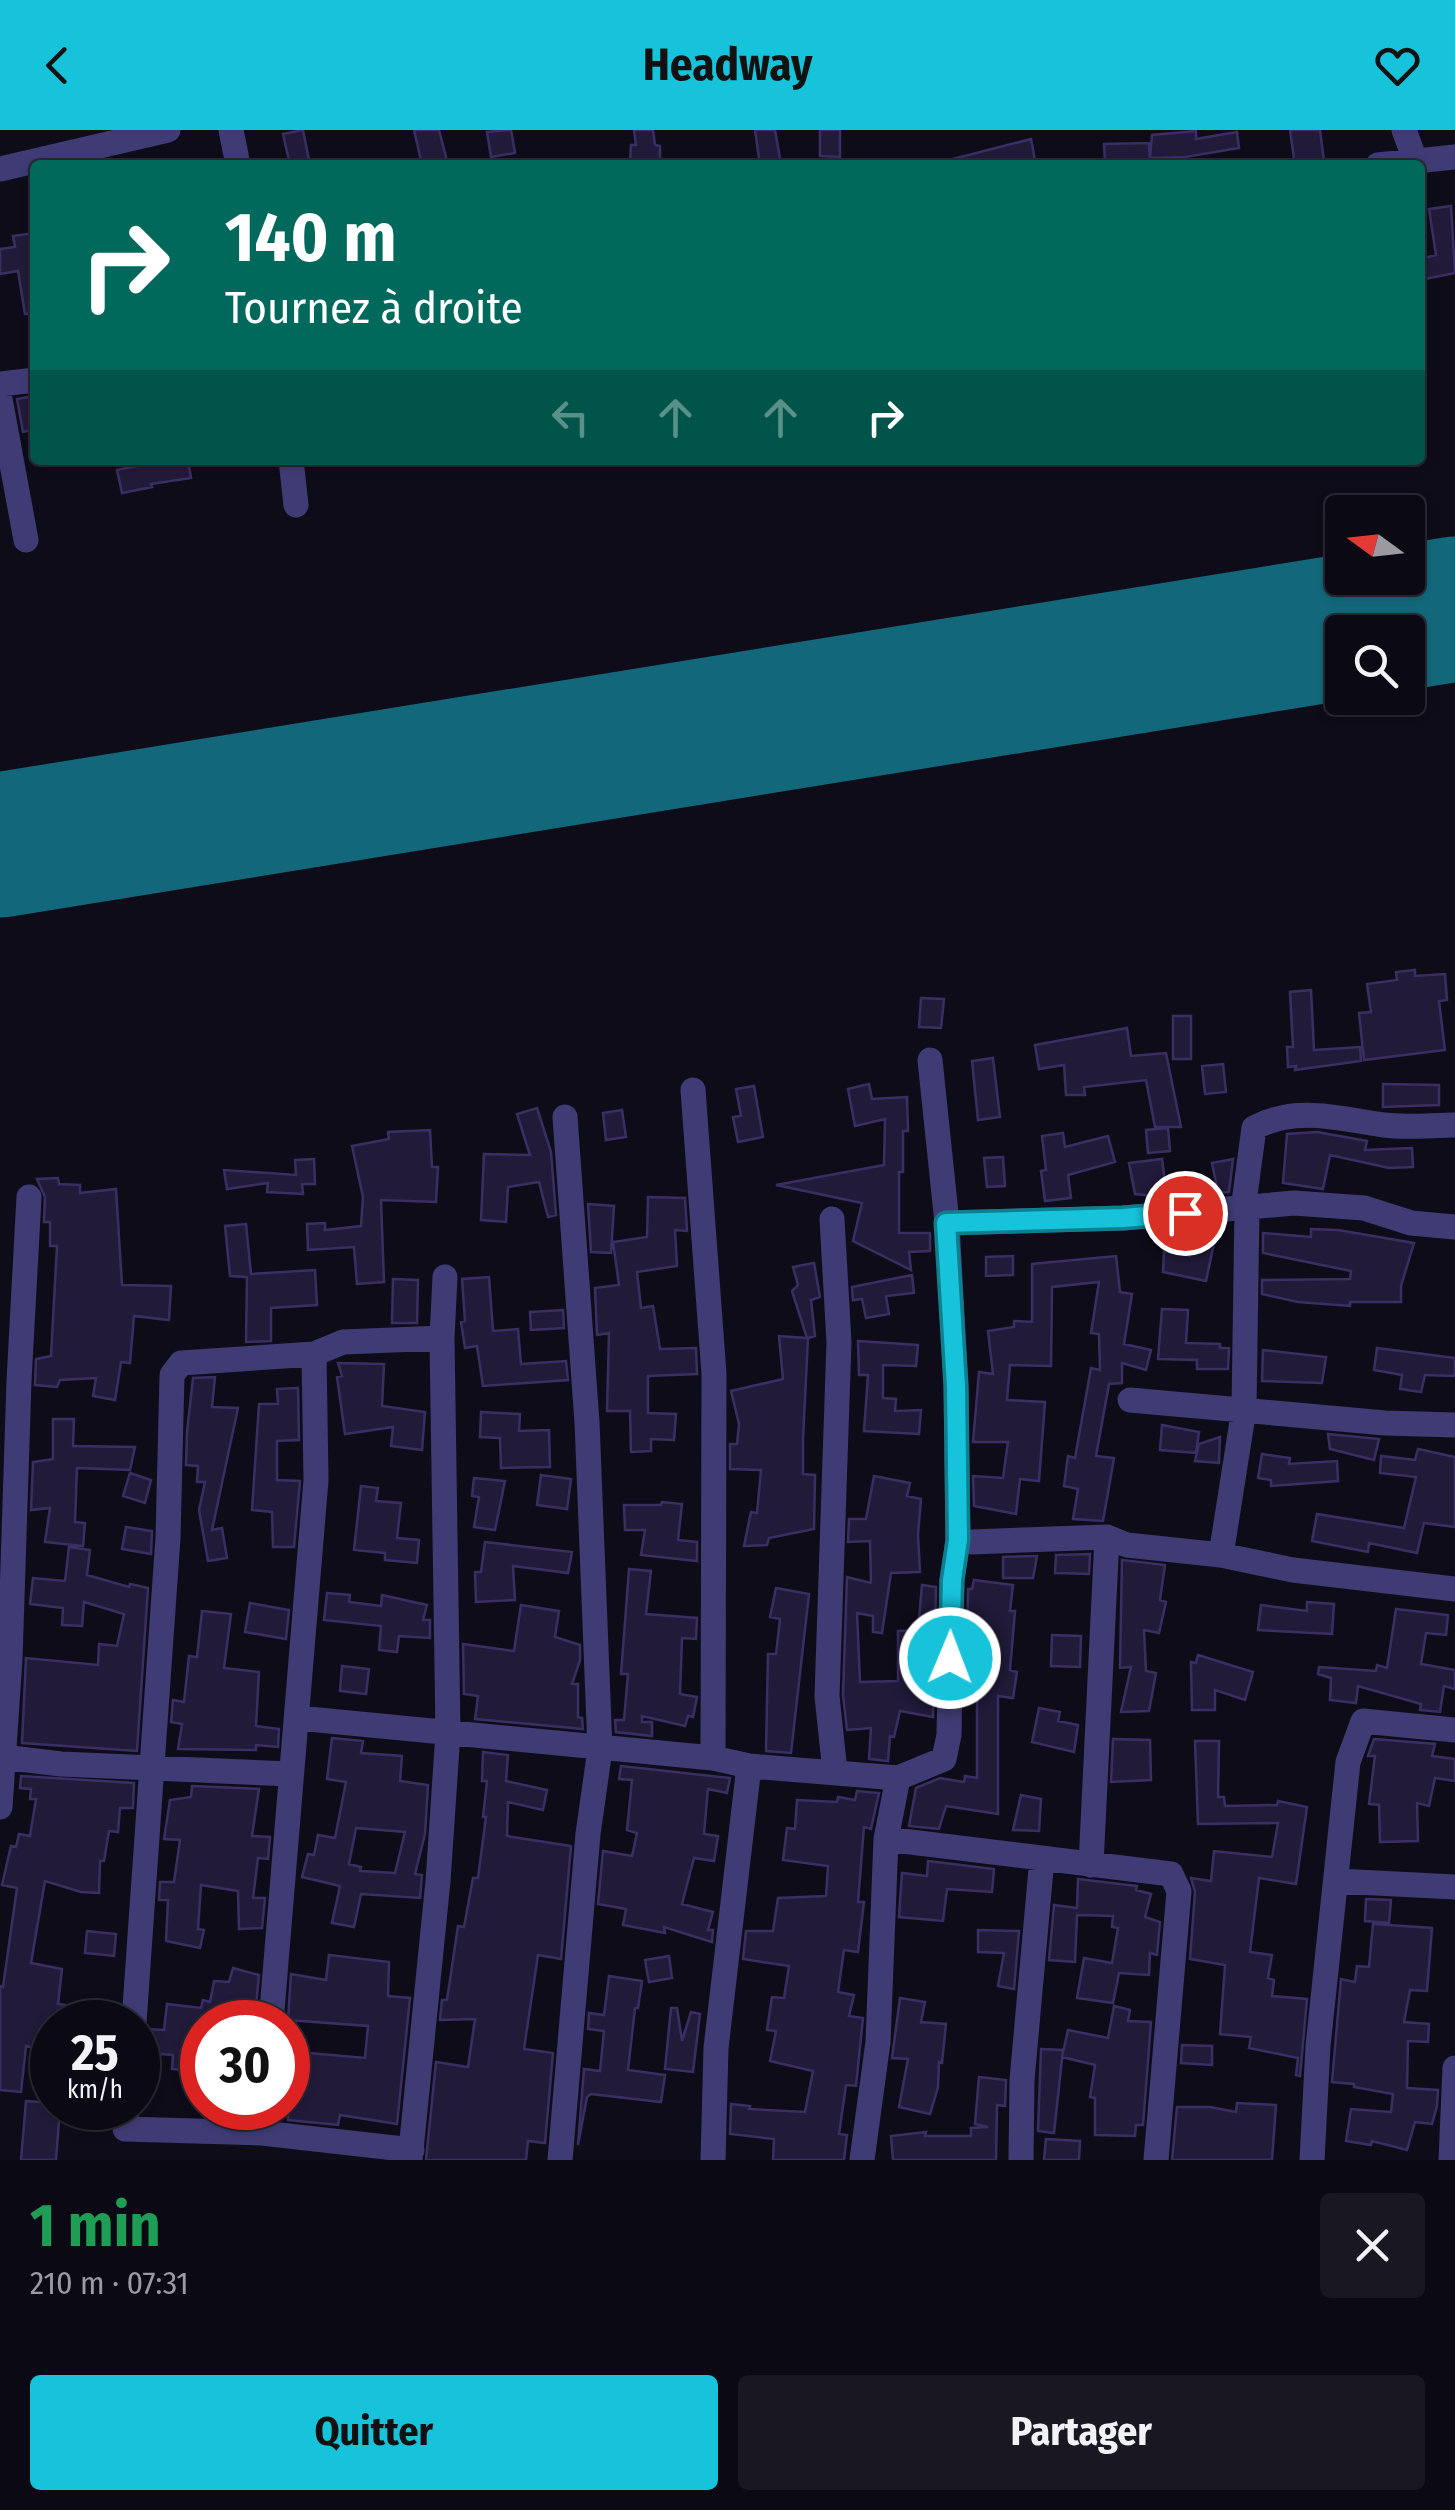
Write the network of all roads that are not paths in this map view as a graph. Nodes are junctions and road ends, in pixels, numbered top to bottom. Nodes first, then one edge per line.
1 (168, 130) edge
2 (230, 130) edge
3 (1404, 130) edge
4 (1455, 157) edge
5 (39, 160) edge
6 (237, 160) edge
7 (1414, 160) joint
8 (30, 162) edge
9 (0, 169) edge
10 (30, 381) edge
11 (0, 384) edge
12 (0, 399) edge
13 (292, 465) edge
14 (296, 504) dead end
15 (26, 540) dead end
16 (930, 1060) dead end
17 (693, 1090) dead end
18 (565, 1117) dead end
19 (1455, 1125) edge
20 (29, 1197) dead end
21 (1247, 1207) junction
22 (832, 1219) dead end
23 (946, 1223) junction
24 (1455, 1227) edge
25 (445, 1277) dead end
26 (442, 1338) junction
27 (314, 1354) junction
28 (1130, 1400) dead end
29 (1244, 1409) junction
30 (1455, 1425) edge
31 (1106, 1537) junction
32 (958, 1540) junction
33 (1221, 1554) junction
34 (1455, 1589) edge
35 (298, 1718) junction
36 (1455, 1730) edge
37 (448, 1733) junction
38 (600, 1749) junction
39 (2, 1756) junction
40 (713, 1758) junction
41 (749, 1766) junction
42 (154, 1767) junction
43 (835, 1772) junction
44 (291, 1774) junction
45 (898, 1778) junction
46 (0, 1806) edge
47 (886, 1839) junction
48 (1042, 1858) junction
49 (1092, 1864) junction
50 (1337, 1882) junction
51 (1455, 1887) edge
52 (136, 2000) edge
53 (273, 2000) edge
54 (1455, 2068) edge
55 (306, 2130) edge
56 (411, 2155) edge
57 (560, 2160) edge
58 (713, 2160) edge
59 (862, 2160) edge
60 (1020, 2160) edge
61 (1156, 2160) edge
62 (1312, 2160) edge
63 (1451, 2160) edge

1 - 5 street
2 - 6 street
3 - 7 street
4 - 7 street
8 - 9 street
10 - 11 street
12 - 15 street
13 - 14 street
16 - 23 street
17 - 40 street
18 - 38 street
19 - 21 street
20 - 39 street
21 - 23 street
21 - 24 street
21 - 29 street
22 - 43 street
23 - 32 street
25 - 26 street
26 - 27 street
26 - 37 street
27 - 35 street
27 - 42 street
28 - 29 street
29 - 30 street
29 - 33 street
31 - 32 street
31 - 33 street
31 - 49 street
32 - 45 street
33 - 34 street
35 - 37 street
35 - 44 street
36 - 50 street
37 - 38 street
37 - 56 street
38 - 40 street
38 - 57 street
39 - 42 street
39 - 46 street
40 - 41 street
41 - 43 street
41 - 58 street
42 - 44 street
42 - 52 street
43 - 45 street
44 - 53 street
45 - 47 street
47 - 48 street
47 - 59 street
48 - 49 street
48 - 60 street
49 - 61 street
50 - 51 street
50 - 62 street
54 - 63 street
55 - 56 street

